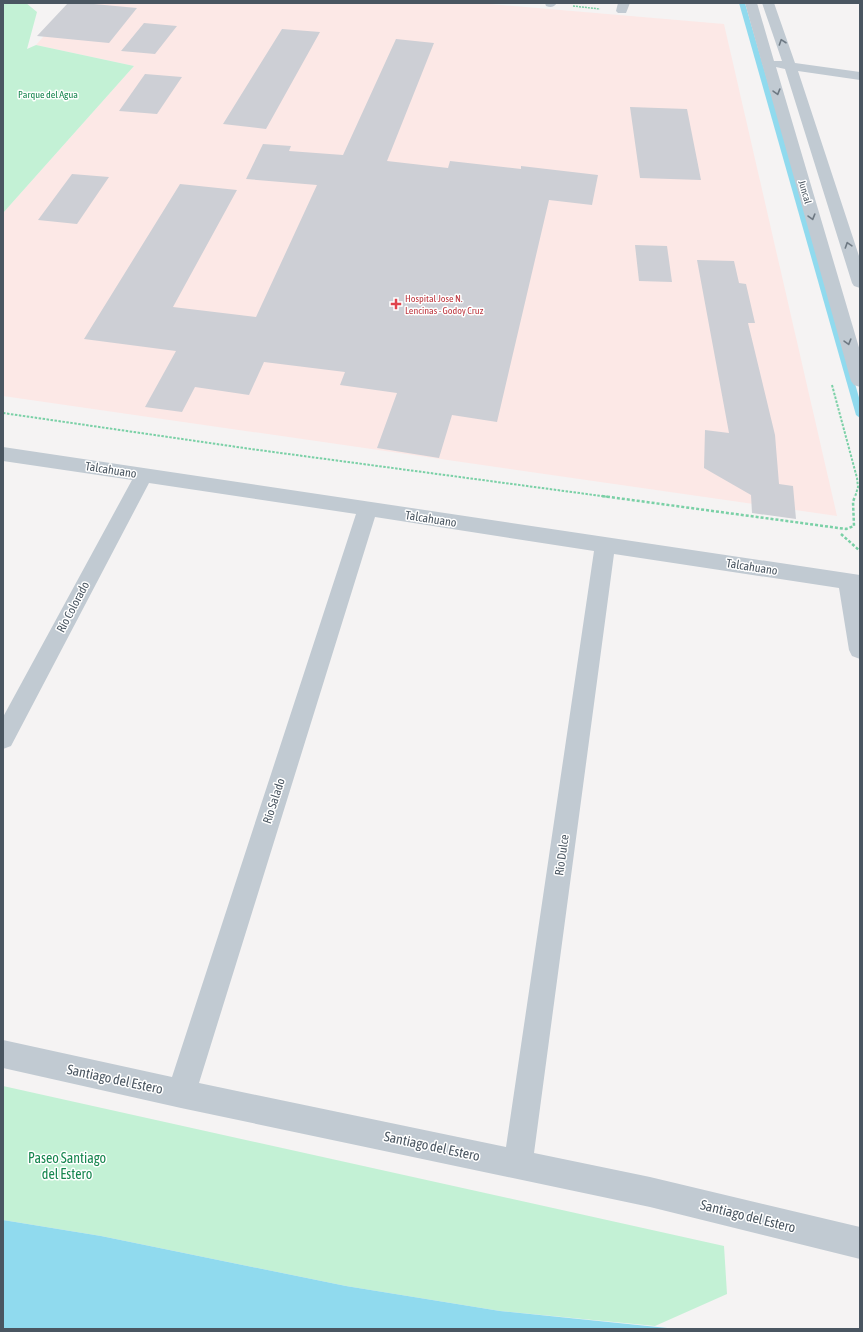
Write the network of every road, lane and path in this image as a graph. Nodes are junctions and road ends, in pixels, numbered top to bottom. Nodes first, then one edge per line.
1 (751, 3) edge
2 (768, 3) edge
3 (550, 4) edge
4 (623, 7) edge
5 (768, 63) junction
6 (790, 66) junction
7 (860, 76) edge
8 (860, 282) edge
9 (833, 288) junction
10 (860, 289) edge
11 (831, 380) dead end
12 (860, 381) edge
13 (3, 413) edge
14 (3, 454) edge
15 (144, 475) junction
16 (368, 509) junction
17 (840, 534) dead end
18 (605, 545) junction
19 (860, 551) edge
20 (854, 582) edge
21 (860, 650) edge
22 (3, 739) edge
23 (3, 1054) edge
24 (181, 1094) junction
25 (518, 1164) junction
26 (860, 1243) edge

1 - 5 street, Juncal
6 -> 2 street, Juncal
3 - 4 path
5 - 6 street
5 -> 9 street, Juncal
6 - 7 street
8 -> 6 street, Juncal
9 - 10 street
9 -> 12 street, Juncal
11 - 13 path
14 - 15 street, Talcahuano
15 - 16 street, Talcahuano
15 - 22 street, Río Colorado
16 - 18 street, Talcahuano
16 - 24 street, Río Salado
17 - 19 path
18 - 20 street, Talcahuano
18 - 25 street, Río Dulce
20 - 21 street
23 - 24 street, Santiago del Estero
24 - 25 street, Santiago del Estero
25 - 26 street, Santiago del Estero

